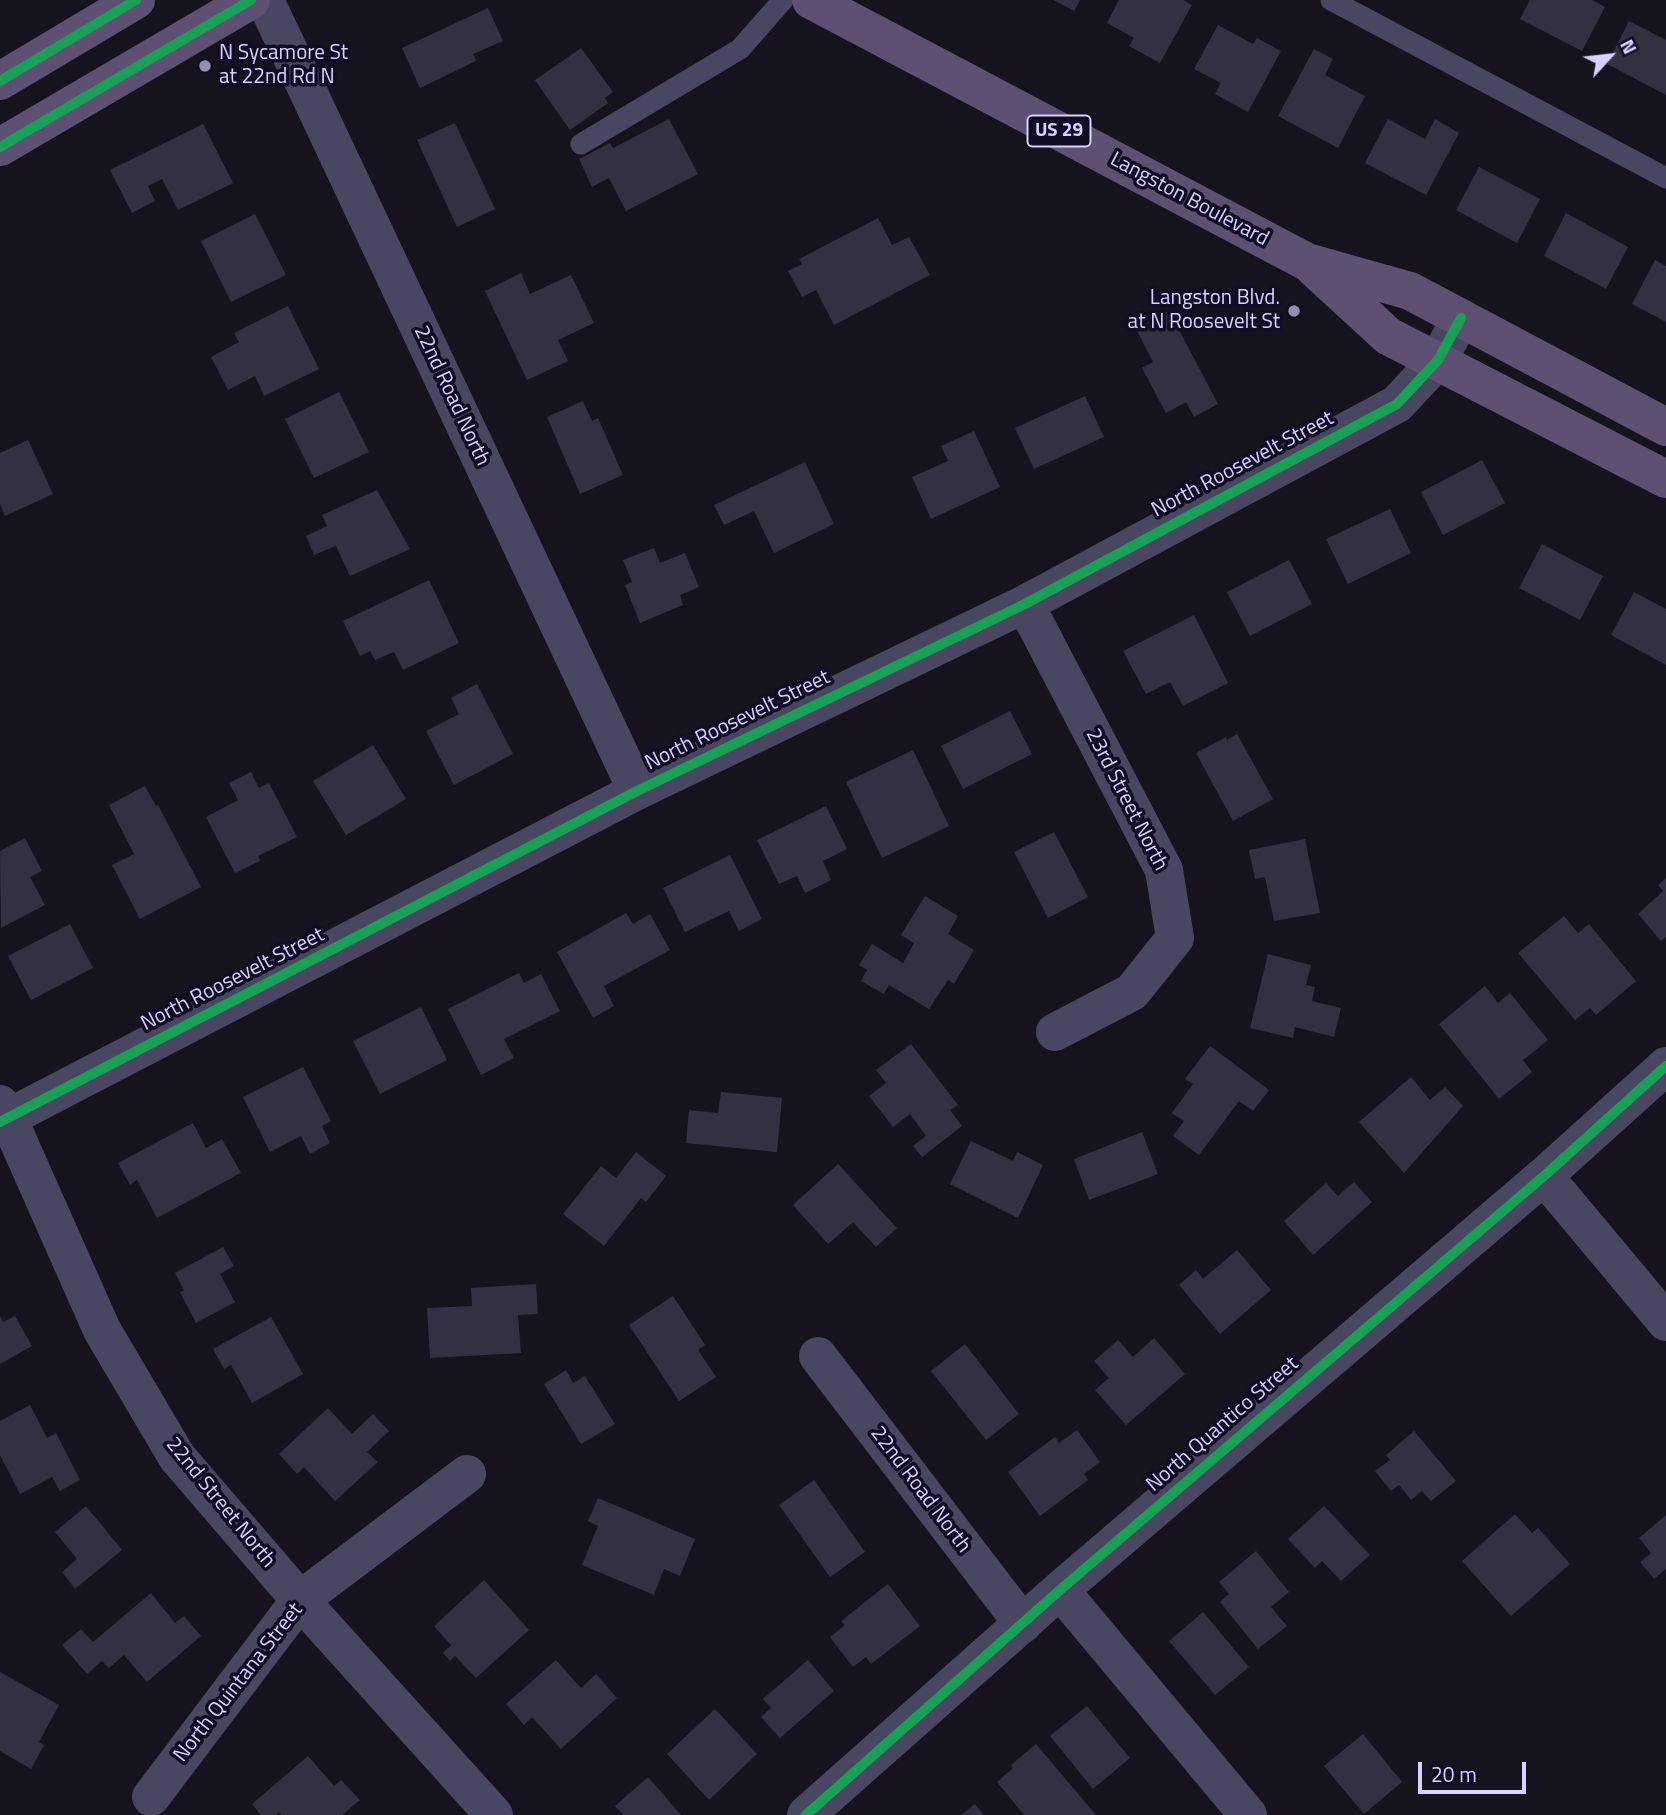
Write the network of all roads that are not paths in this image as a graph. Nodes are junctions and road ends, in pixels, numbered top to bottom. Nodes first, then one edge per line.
1 (136, 0) edge
2 (251, 0) edge
3 (265, 0) edge
4 (783, 0) edge
5 (811, 0) edge
6 (1331, 0) edge
7 (0, 81) edge
8 (581, 144) dead end
9 (0, 147) edge
10 (1666, 178) edge
11 (1307, 262) junction
12 (1461, 318) junction
13 (1438, 360) junction
14 (1666, 427) edge
15 (1666, 480) edge
16 (1025, 604) junction
17 (637, 791) junction
18 (1055, 1032) dead end
19 (1666, 1066) edge
20 (3, 1115) edge
21 (1544, 1176) junction
22 (1666, 1322) edge
23 (818, 1356) dead end
24 (467, 1474) dead end
25 (1060, 1590) junction
26 (300, 1600) junction
27 (1023, 1624) junction
28 (151, 1797) dead end
29 (494, 1815) edge
30 (806, 1815) edge
31 (1248, 1815) edge

1 - 7 main road
2 - 9 main road
3 - 17 street, 22nd Road North
4 - 8 lane
5 - 11 main road, Langston Boulevard / US 29
6 - 10 lane
11 - 12 main road, Langston Boulevard / US 29
11 - 13 main road, Langston Boulevard / US 29
12 - 13 street, North Roosevelt Street
12 - 14 main road, Langston Boulevard / US 29
13 - 15 main road, Langston Boulevard / US 29
13 - 16 street, North Roosevelt Street
16 - 17 street, North Roosevelt Street
16 - 18 street, 23rd Street North
17 - 20 street, North Roosevelt Street
19 - 21 street, North Quantico Street
20 - 26 street, 22nd Street North
21 - 22 street
21 - 25 street, North Quantico Street
23 - 27 street, 22nd Road North
24 - 26 street, North Quintana Street
25 - 27 street, North Quantico Street
25 - 31 street
26 - 28 street, North Quintana Street
26 - 29 street, 22nd Street North
27 - 30 street, North Quantico Street

